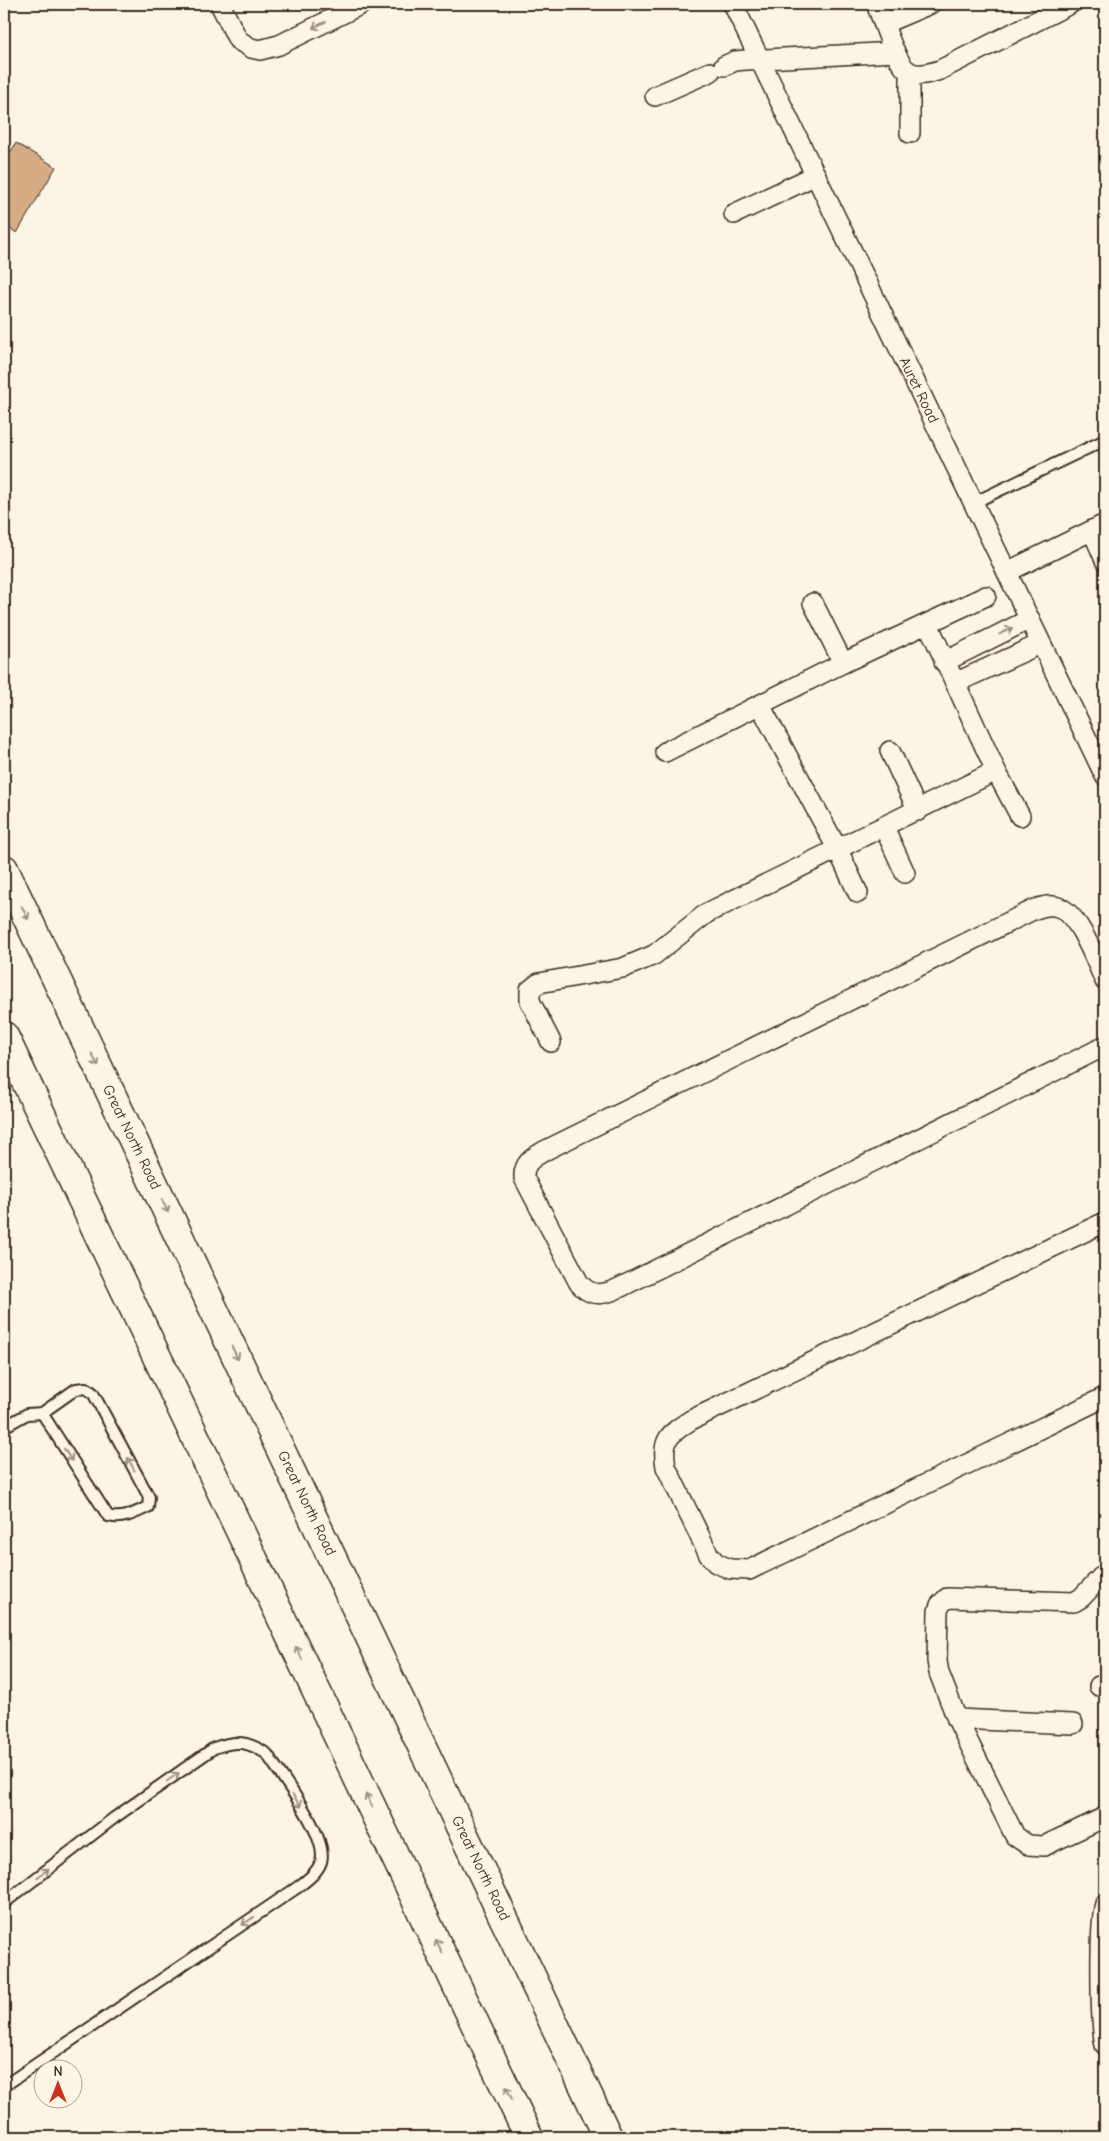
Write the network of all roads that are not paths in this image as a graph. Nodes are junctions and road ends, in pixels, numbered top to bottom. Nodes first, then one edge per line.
1 (220, 4) edge
2 (362, 4) edge
3 (733, 4) edge
4 (876, 4) edge
5 (930, 4) edge
6 (1070, 4) edge
7 (885, 23) junction
8 (895, 52) junction
9 (760, 60) junction
10 (910, 72) junction
11 (655, 96) dead end
12 (910, 133) dead end
13 (816, 175) junction
14 (734, 214) dead end
15 (1105, 440) edge
16 (973, 503) junction
17 (1098, 527) edge
18 (1105, 560) edge
19 (1006, 572) junction
20 (986, 596) dead end
21 (813, 603) dead end
22 (1030, 619) junction
23 (928, 624) junction
24 (1040, 644) junction
25 (944, 662) junction
26 (843, 663) junction
27 (955, 682) junction
28 (760, 705) junction
29 (890, 751) dead end
30 (665, 752) dead end
31 (996, 771) junction
32 (1105, 776) edge
33 (918, 811) junction
34 (1020, 816) dead end
35 (884, 827) junction
36 (838, 850) junction
37 (4, 869) edge
38 (905, 873) dead end
39 (858, 893) dead end
40 (1105, 981) edge
41 (4, 1036) edge
42 (551, 1042) dead end
43 (1105, 1046) edge
44 (1105, 1222) edge
45 (1105, 1398) edge
46 (42, 1414) junction
47 (4, 1427) edge
48 (1105, 1573) edge
49 (957, 1719) junction
50 (1072, 1724) dead end
51 (1105, 1816) edge
52 (4, 1903) edge
53 (1105, 1904) edge
54 (1105, 2045) edge
55 (4, 2086) edge
56 (529, 2137) edge
57 (608, 2137) edge

2 -> 1 street
3 - 9 street, Auret Road
4 - 7 street
5 - 7 street
6 - 10 street
7 - 8 street
8 - 9 street
8 - 10 street
9 - 11 street
9 - 13 street, Auret Road
10 - 12 street
13 - 14 street
13 - 16 street, Auret Road
15 - 16 lane
16 - 19 street, Auret Road
17 - 18 street
17 - 19 street
19 - 22 street, Auret Road
20 - 23 street
21 - 26 street
22 - 24 street, Auret Road
25 -> 22 street
23 - 25 street
23 - 26 street
24 - 27 street
24 - 32 street, Auret Road
25 - 27 street
26 - 28 street
27 - 31 street
28 - 30 street
28 - 36 street
29 - 33 street
31 - 33 street
31 - 34 street
33 - 35 street
35 - 36 street
35 - 38 street
36 - 39 street
36 - 42 street
37 -> 57 main road, Great North Road
40 - 43 street
56 -> 41 main road
44 - 45 street
46 -> 46 lane
46 - 47 lane
48 - 49 street
49 - 50 street
49 - 51 street
52 -> 55 lane
53 - 54 street

